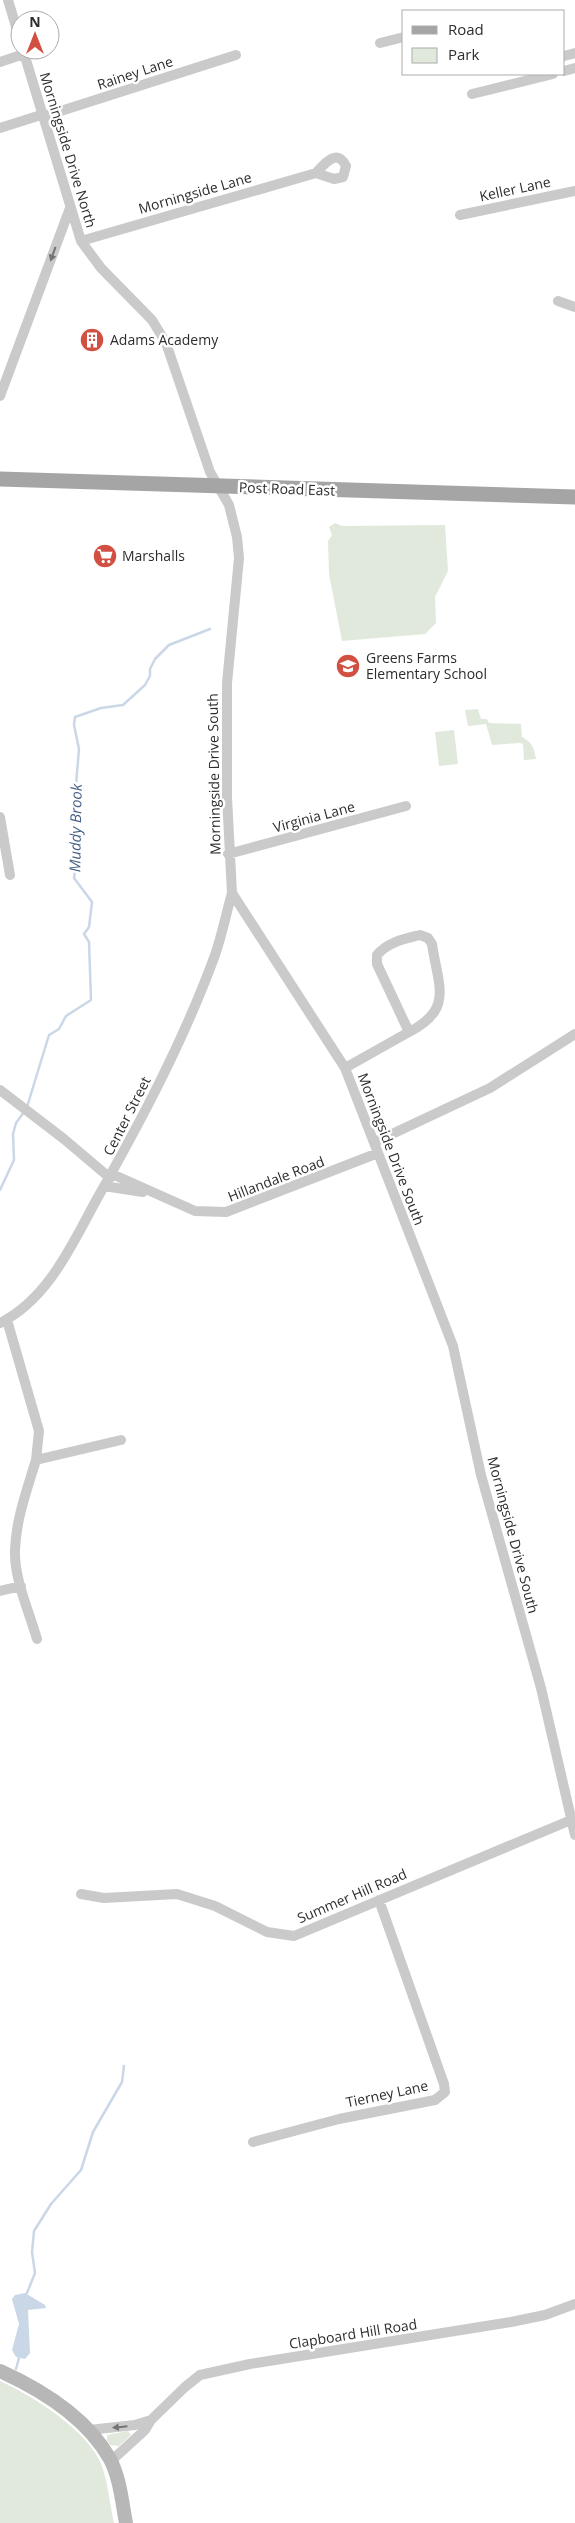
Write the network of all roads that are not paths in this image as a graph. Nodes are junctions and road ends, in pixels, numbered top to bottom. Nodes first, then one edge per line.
1 (402, 37) edge
2 (380, 43) dead end
3 (236, 55) dead end
4 (26, 60) edge
5 (549, 75) edge
6 (472, 94) dead end
7 (42, 116) junction
8 (0, 128) edge
9 (316, 172) dead end
10 (575, 190) edge
11 (70, 208) junction
12 (460, 215) dead end
13 (81, 241) junction
14 (558, 301) dead end
15 (575, 307) edge
16 (0, 396) edge
17 (0, 479) edge
18 (220, 487) junction
19 (575, 497) edge
20 (406, 806) dead end
21 (0, 817) edge
22 (228, 854) junction
23 (10, 875) dead end
24 (232, 893) junction
25 (409, 1032) junction
26 (575, 1034) edge
27 (345, 1068) junction
28 (0, 1090) edge
29 (375, 1142) junction
30 (378, 1153) junction
31 (109, 1180) junction
32 (154, 1194) junction
33 (3, 1321) edge
34 (121, 1440) dead end
35 (36, 1460) junction
36 (21, 1586) junction
37 (0, 1591) edge
38 (37, 1639) dead end
39 (571, 1820) junction
40 (575, 1835) edge
41 (81, 1894) dead end
42 (379, 1900) junction
43 (253, 2142) dead end
44 (575, 2304) edge
45 (0, 2371) edge
46 (151, 2420) junction
47 (89, 2430) junction
48 (111, 2460) junction
49 (126, 2523) edge

1 - 2 street
3 - 7 street, Rainey Lane
4 - 7 street, Morningside Drive North
5 - 6 street
7 - 8 street, Rainey Lane
7 - 11 street, Morningside Drive North
9 - 13 street, Morningside Lane
10 - 12 street, Keller Lane
11 - 13 street, Morningside Drive North
11 -> 16 street
13 - 18 street, Morningside Drive North
14 - 15 street
17 - 18 main road, Post Road East
18 - 19 main road, Post Road East
18 - 22 street, Morningside Drive South
20 - 22 street, Virginia Lane
21 - 23 street
22 - 24 street, Morningside Drive South
24 - 27 street, Morningside Drive South
24 - 31 street, Center Street
25 - 25 street
25 - 27 street
26 - 29 street
27 - 29 street, Morningside Drive South
28 - 31 street, Hillandale Road
29 - 30 street, Morningside Drive South
30 - 32 street, Hillandale Road
30 - 39 street, Morningside Drive South
31 - 32 street, Hillandale Road
31 - 32 street, Hillandale Road
31 - 33 street, Center Street
33 - 35 street
34 - 35 street
35 - 36 street
36 - 37 street
36 - 38 street
39 - 40 street, Morningside Drive South
39 - 42 street, Summer Hill Road
41 - 42 street, Summer Hill Road
42 - 43 street, Tierney Lane
44 - 46 street, Clapboard Hill Road
45 - 47 street
46 -> 47 street
46 - 48 street, Clapboard Hill Road
47 - 48 street
48 - 49 street

